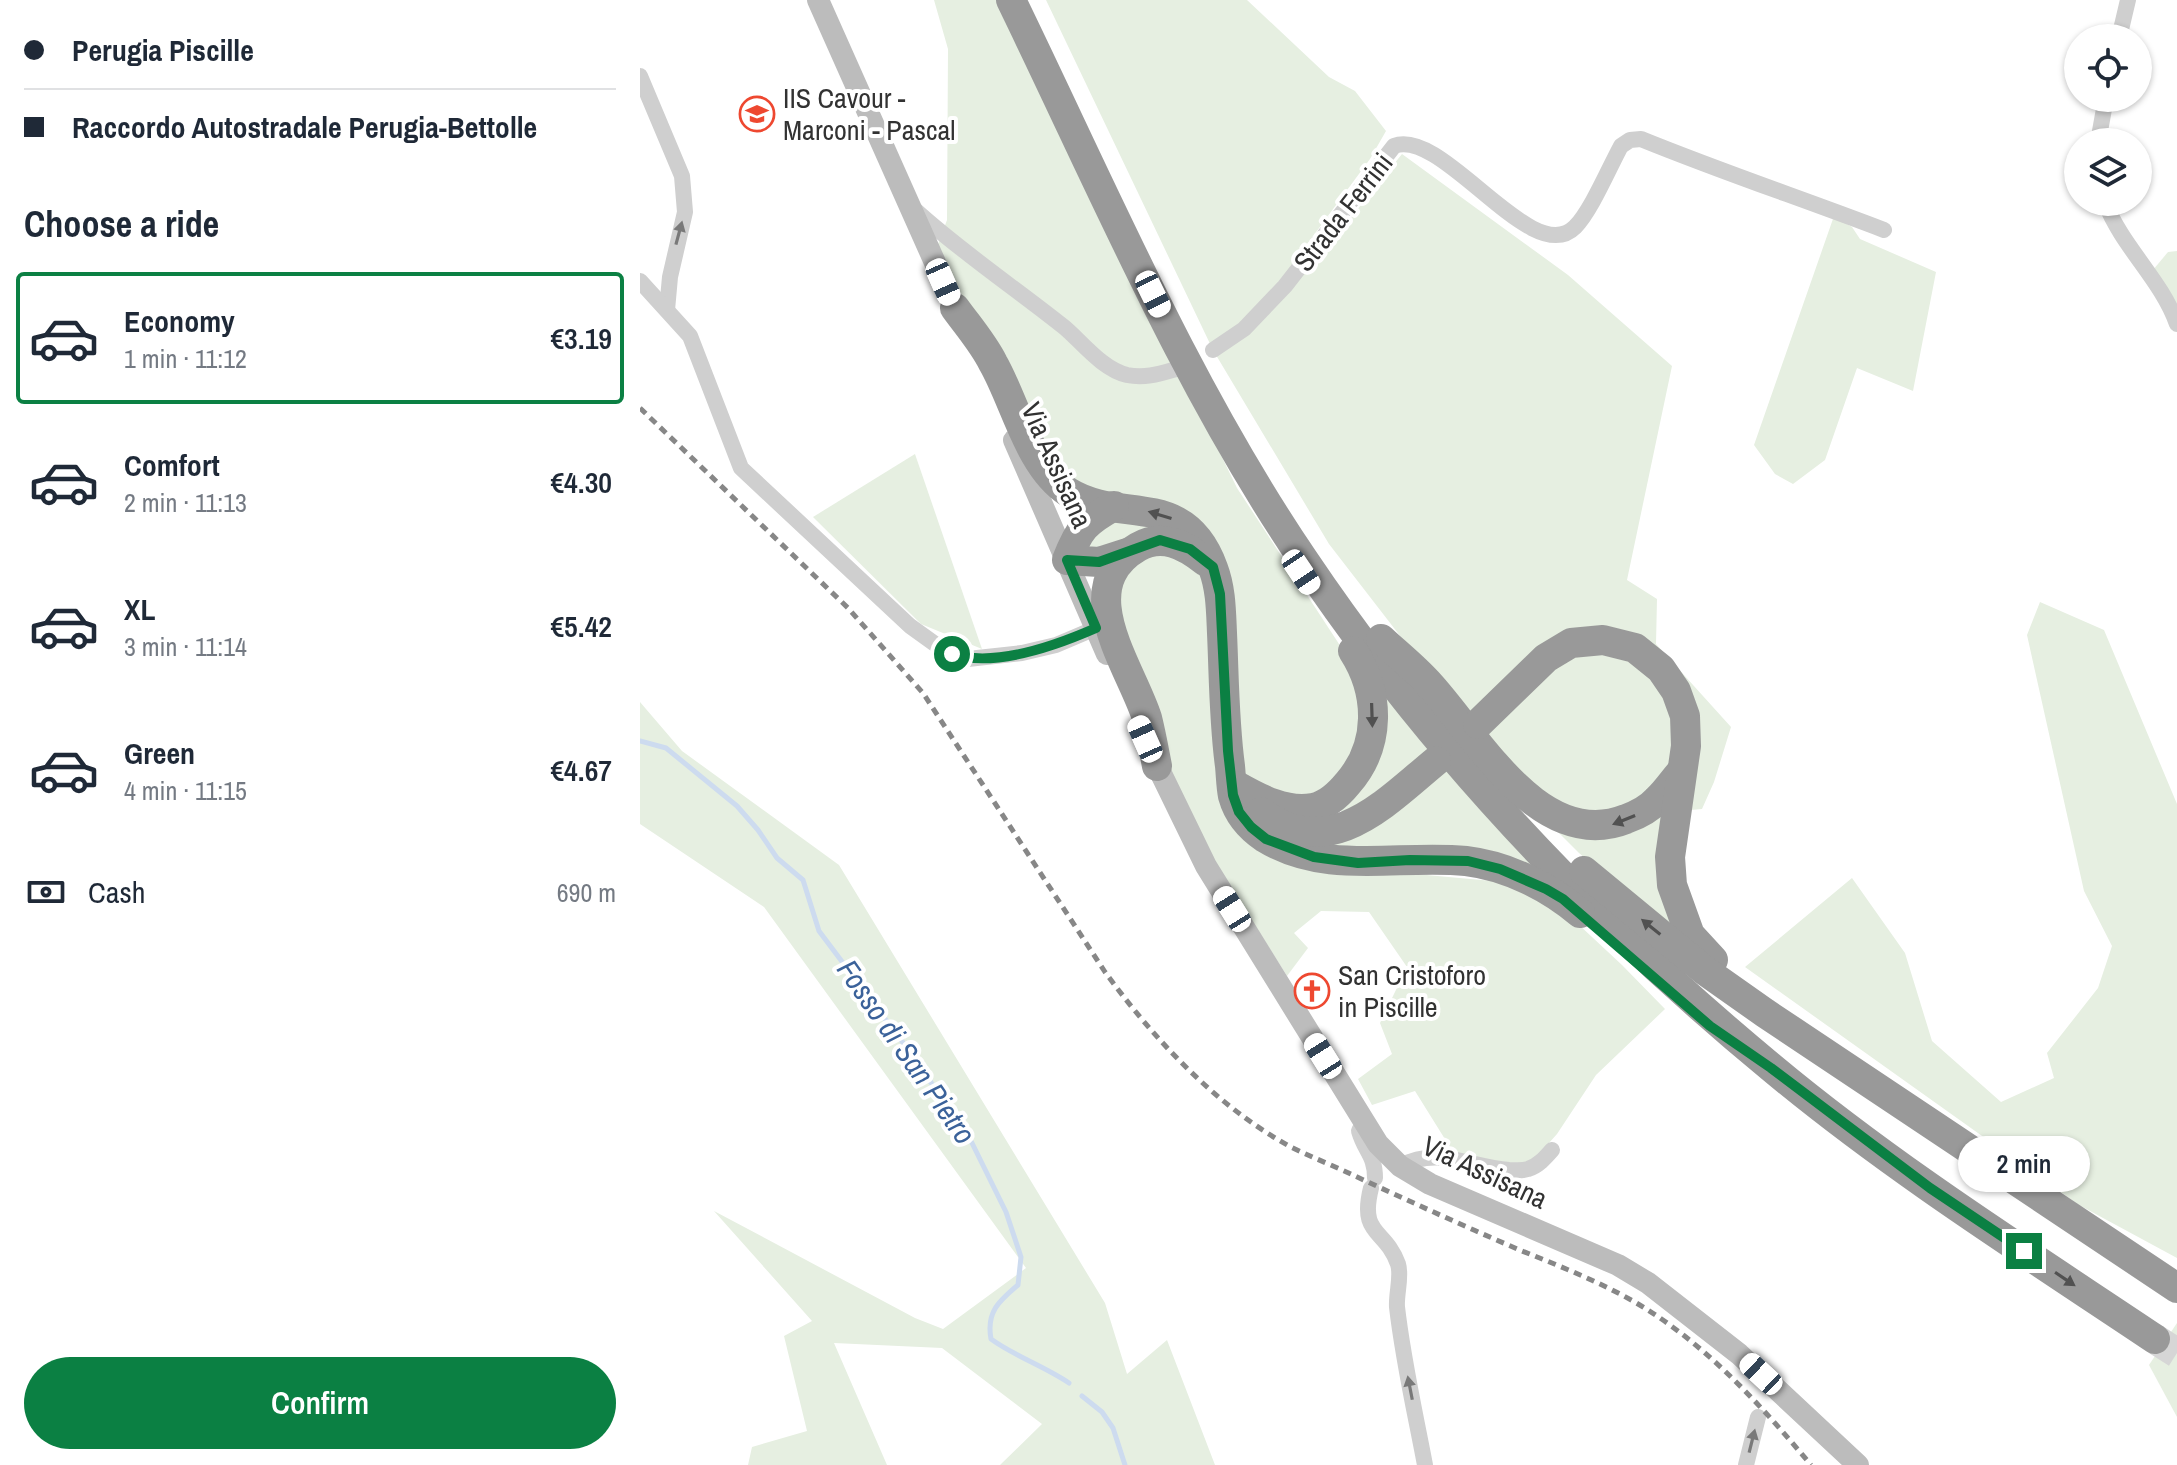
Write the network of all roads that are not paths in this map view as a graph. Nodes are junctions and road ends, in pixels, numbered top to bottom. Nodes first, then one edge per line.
1 (818, 0) edge
2 (1011, 0) edge
3 (1030, 0) edge
4 (2128, 0) edge
5 (2122, 24) edge
6 (640, 76) edge
7 (1073, 108) junction
8 (907, 203) junction
9 (2112, 216) edge
10 (1884, 230) dead end
11 (640, 281) edge
12 (955, 308) junction
13 (667, 310) junction
14 (2177, 324) edge
15 (1213, 350) dead end
16 (1180, 368) dead end
17 (1234, 451) junction
18 (1114, 506) junction
19 (1127, 553) junction
20 (1067, 560) junction
21 (1213, 567) junction
22 (1096, 628) junction
23 (1381, 639) junction
24 (1478, 724) dead end
25 (1436, 761) dead end
26 (1157, 766) junction
27 (1682, 771) junction
28 (1234, 778) junction
29 (1771, 1068) junction
30 (1364, 1122) junction
31 (1962, 1143) junction
32 (1552, 1150) dead end
33 (1400, 1166) junction
34 (2177, 1288) edge
35 (2155, 1339) tunnel mouth
36 (1769, 1405) junction
37 (1425, 1465) edge
38 (1746, 1465) edge
39 (1858, 1465) edge

1 - 8 main road, Via Assisana
2 - 7 highway
3 - 7 highway
4 - 5 street
13 -> 6 street
7 - 17 highway
7 - 23 highway
8 - 12 main road, Via Assisana
8 - 16 street
9 - 14 street
10 - 15 street, Strada Ferrini
11 - 13 street
12 - 18 highway
12 - 20 main road, Via Assisana
13 - 22 street
17 -> 28 highway
17 - 29 highway
18 - 20 highway
21 -> 18 highway
19 - 20 highway
19 - 21 highway
19 - 26 highway
20 - 22 main road, Via Assisana
21 - 28 highway
22 - 26 main road, Via Assisana
27 -> 23 highway
31 -> 23 highway
24 - 27 highway
25 - 28 highway
26 - 30 main road, Via Assisana
27 - 31 highway
28 - 29 highway
29 -> 35 highway
30 - 33 main road, Via Assisana
37 -> 30 street
31 - 34 highway
32 - 33 street
33 - 36 main road, Via Assisana
38 -> 36 street
36 - 39 main road, Via Assisana

